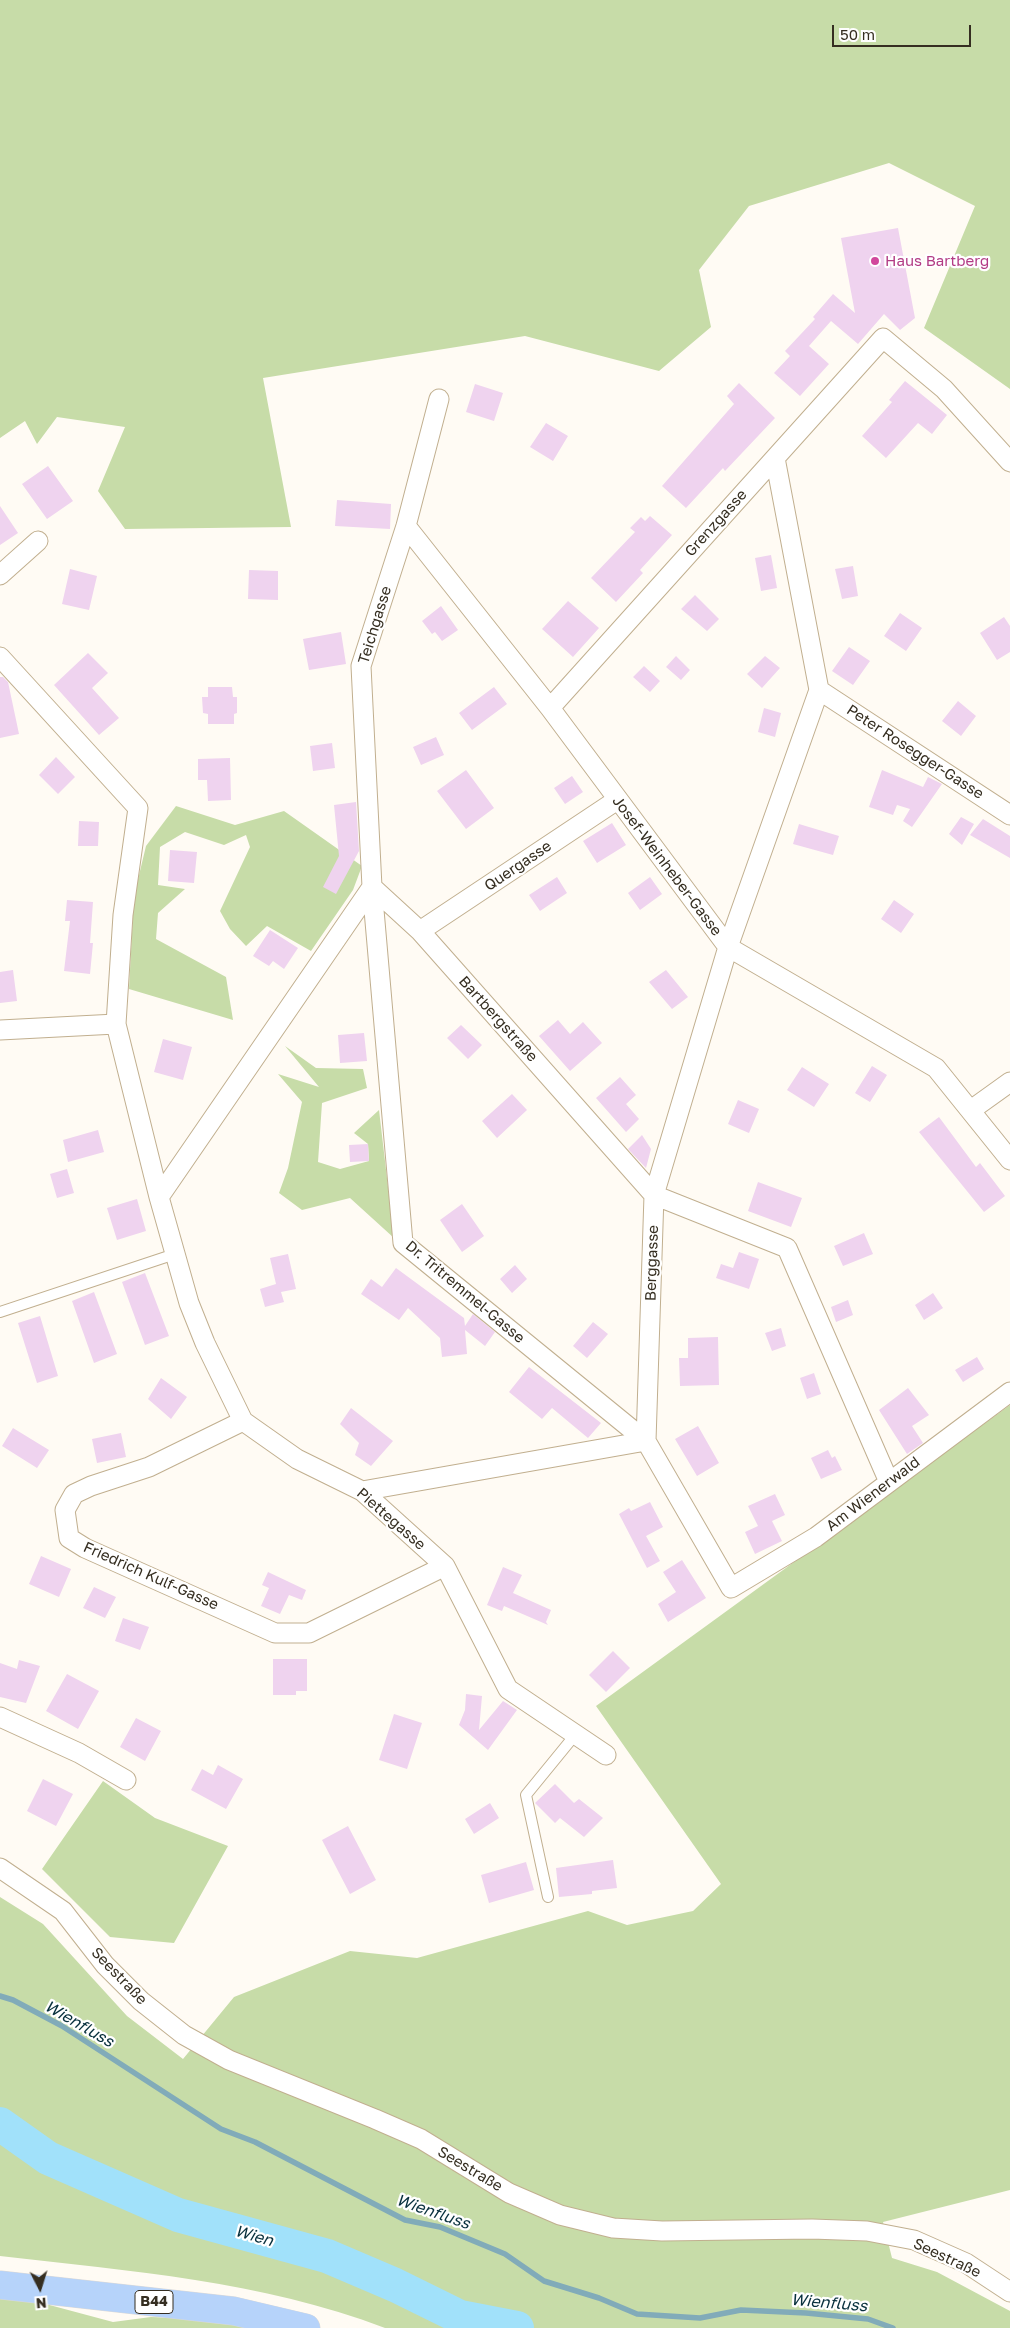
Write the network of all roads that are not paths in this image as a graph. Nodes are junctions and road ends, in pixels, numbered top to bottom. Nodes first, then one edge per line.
1 (439, 399) dead end
2 (775, 458) junction
3 (1010, 462) edge
4 (406, 526) junction
5 (38, 541) dead end
6 (0, 575) edge
7 (0, 657) edge
8 (819, 690) junction
9 (550, 708) junction
10 (617, 800) junction
11 (1010, 814) edge
12 (372, 887) junction
13 (420, 932) junction
14 (728, 947) junction
15 (116, 1024) junction
16 (0, 1030) edge
17 (1010, 1082) edge
18 (971, 1110) junction
19 (1010, 1160) edge
20 (654, 1195) junction
21 (159, 1197) junction
22 (175, 1254) junction
23 (0, 1312) edge
24 (1010, 1392) edge
25 (243, 1421) junction
26 (646, 1441) junction
27 (889, 1482) junction
28 (362, 1491) junction
29 (445, 1566) junction
30 (731, 1588) joint
31 (0, 1717) edge
32 (575, 1735) junction
33 (606, 1755) dead end
34 (126, 1780) dead end
35 (0, 1868) edge
36 (548, 1897) dead end
37 (0, 2285) edge
38 (1010, 2292) edge
39 (306, 2328) edge

1 - 4 street, Teichgasse
2 - 3 street, Grenzgasse
2 - 8 street
2 - 9 street, Grenzgasse
4 - 9 street, Josef-Weinheber-Gasse
4 - 12 street, Teichgasse
5 - 6 street
7 - 15 street
8 - 11 street, Peter Rosegger-Gasse
8 - 14 street, Josef-Weinheber-Gasse
9 - 10 street, Josef-Weinheber-Gasse
10 - 13 street, Quergasse
10 - 14 street, Josef-Weinheber-Gasse
12 - 13 street, Bartbergstraße
12 - 21 street
12 - 26 street, Dr. Tritremmel-Gasse
13 - 20 street, Bartbergstraße
14 - 18 street
14 - 20 street
15 - 16 street
15 - 21 street
17 - 18 street
18 - 19 street
20 - 26 street, Berggasse
20 - 27 street
21 - 22 street, Piettegasse
22 - 23 lane
22 - 25 street, Piettegasse
24 - 27 street, Am Wienerwald
25 - 28 street, Piettegasse
25 - 29 street, Friedrich Kulf-Gasse
26 - 28 street
26 - 30 street, Dr. Tritremmel-Gasse
27 - 30 street, Am Wienerwald
28 - 29 street, Piettegasse
29 - 32 street, Piettegasse
31 - 34 street
32 - 33 street, Piettegasse
32 - 36 lane
35 - 38 street, Seestraße
37 - 39 main road, B44

